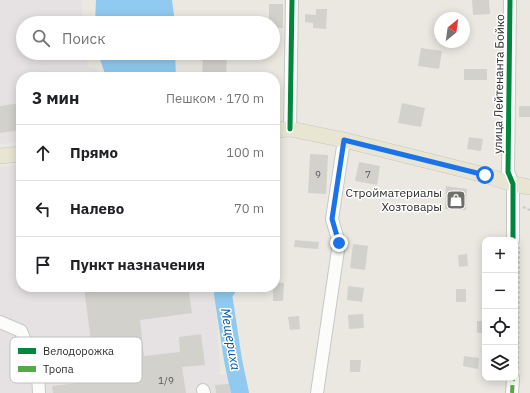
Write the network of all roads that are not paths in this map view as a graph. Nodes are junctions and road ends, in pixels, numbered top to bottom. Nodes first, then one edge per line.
1 (292, 0) edge
2 (510, 0) edge
3 (282, 129) edge
4 (344, 140) junction
5 (16, 154) edge
6 (0, 156) edge
7 (512, 184) junction
8 (530, 187) edge
9 (516, 237) edge
10 (0, 322) edge
11 (23, 337) edge
12 (514, 381) edge
13 (39, 383) edge
14 (40, 393) edge
15 (317, 393) edge
16 (512, 393) edge

1 - 3 street
2 - 7 street, улица Лейтенанта Бойко
3 - 4 main road
4 - 7 main road
4 - 15 street
5 - 6 main road
7 - 8 main road
7 - 9 street, улица Лейтенанта Бойко
10 - 11 street
12 - 16 street
13 - 14 street

